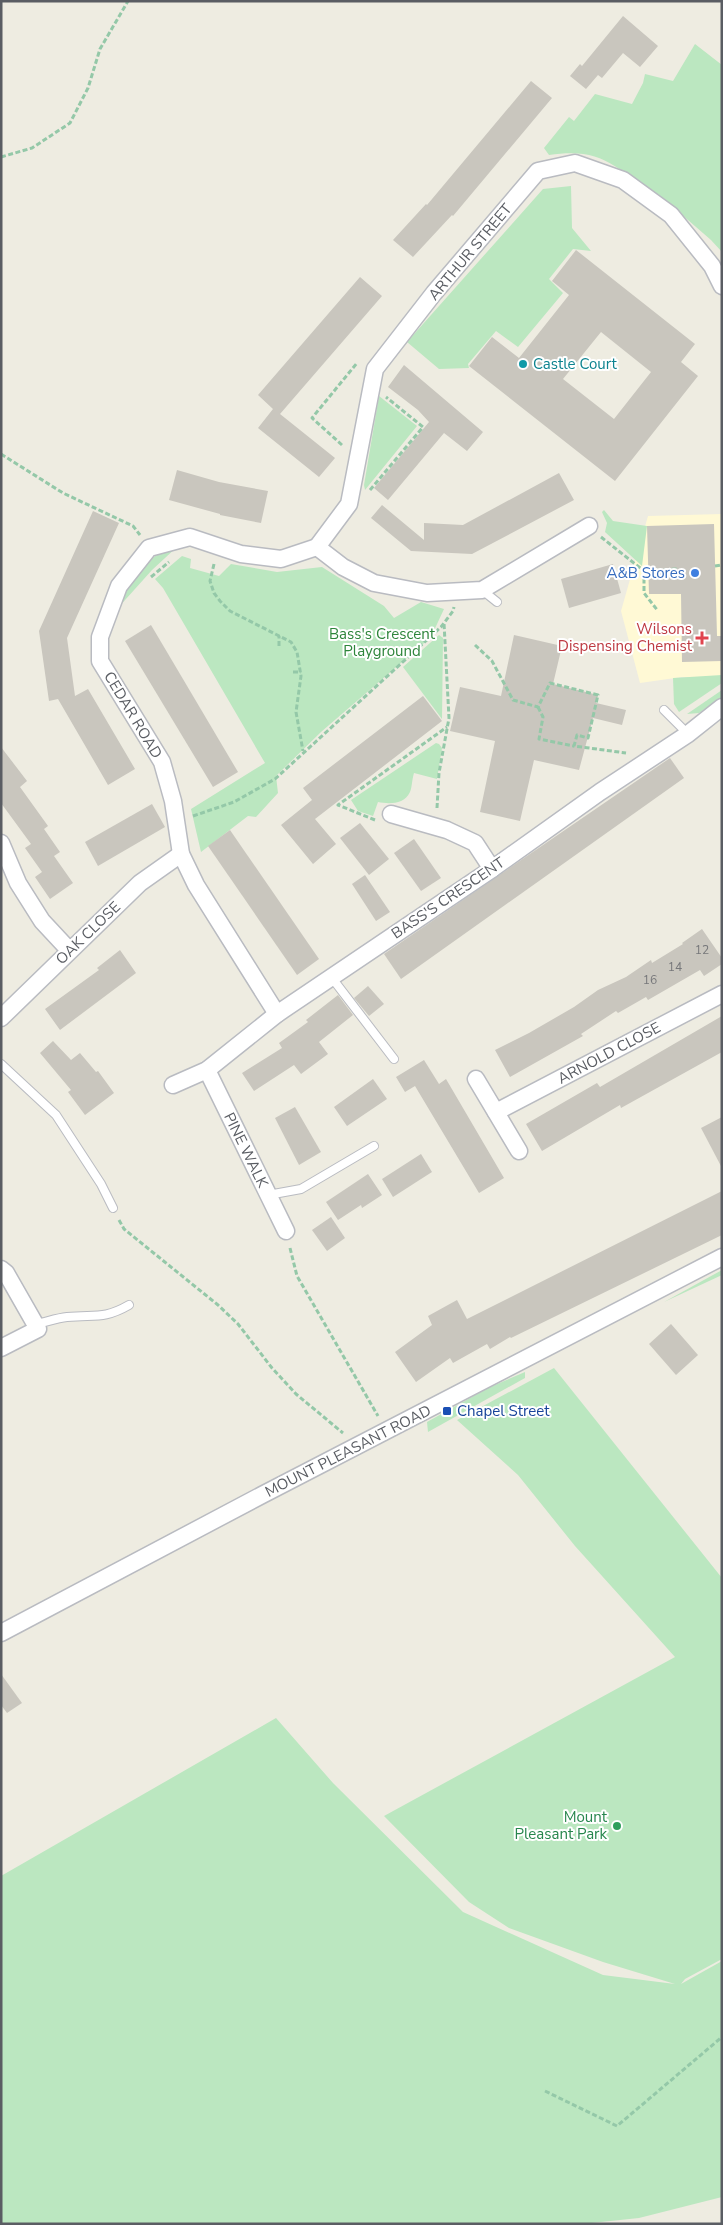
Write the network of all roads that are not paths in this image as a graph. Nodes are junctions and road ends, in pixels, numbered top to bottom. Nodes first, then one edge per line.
1 (722, 286) edge
2 (589, 526) road end
3 (318, 547) junction
4 (482, 590) junction
5 (497, 602) dead end
6 (722, 707) edge
7 (664, 710) dead end
8 (688, 734) junction
9 (391, 814) road end
10 (1, 843) edge
11 (181, 854) junction
12 (492, 869) junction
13 (69, 950) junction
14 (332, 978) junction
15 (722, 994) edge
16 (277, 1014) junction
17 (1, 1018) edge
18 (394, 1059) dead end
19 (1, 1064) edge
20 (207, 1070) junction
21 (476, 1079) dead end
22 (173, 1085) dead end
23 (496, 1112) junction
24 (374, 1146) dead end
25 (519, 1151) dead end
26 (268, 1195) junction
27 (113, 1208) road end
28 (286, 1231) road end
29 (722, 1257) edge
30 (1, 1269) edge
31 (129, 1305) dead end
32 (36, 1324) junction
33 (1, 1348) edge
34 (1, 1633) edge

1 - 3 street, ARTHUR STREET
2 - 4 street
3 - 4 street
3 - 11 street, CEDAR ROAD
4 - 5 lane
6 - 8 street, BASS'S CRESCENT
7 - 8 lane
8 - 12 street, BASS'S CRESCENT
9 - 12 street
10 - 13 street
11 - 13 street, OAK CLOSE
11 - 16 street, CEDAR ROAD
12 - 14 street, BASS'S CRESCENT
13 - 17 street, OAK CLOSE
14 - 16 street, BASS'S CRESCENT
14 - 18 lane
15 - 23 street, ARNOLD CLOSE
16 - 20 street, BASS'S CRESCENT
19 - 27 lane
20 - 22 street, BASS'S CRESCENT
20 - 26 street, PINE WALK
21 - 23 street
23 - 25 street
24 - 26 lane
26 - 28 street, PINE WALK
29 - 34 street, MOUNT PLEASANT ROAD
30 - 32 street
31 - 32 lane
32 - 33 street

